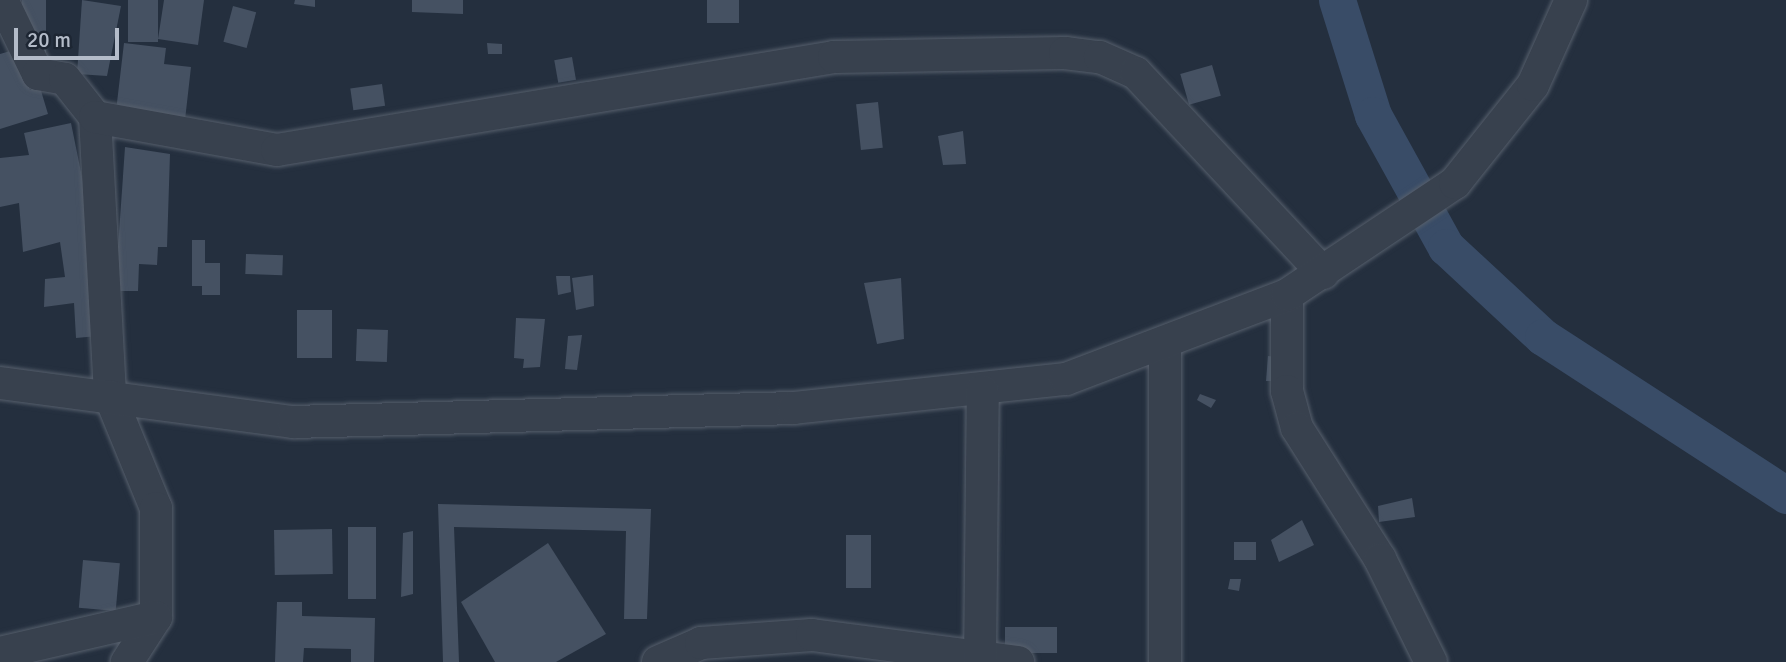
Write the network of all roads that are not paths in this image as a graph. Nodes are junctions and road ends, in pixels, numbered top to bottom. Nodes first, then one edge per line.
1 (2, 0) edge
2 (1571, 0) edge
3 (95, 117) junction
4 (1323, 272) junction
5 (1287, 295) junction
6 (1165, 346) junction
7 (0, 383) edge
8 (984, 391) junction
9 (110, 396) junction
10 (156, 617) junction
11 (0, 653) edge
12 (979, 659) edge
13 (127, 662) edge
14 (658, 662) edge
15 (1017, 662) edge
16 (1165, 662) edge
17 (1431, 662) edge

1 - 3 street
2 - 4 street
3 - 4 street
3 - 9 street
4 - 5 street
5 - 6 street
5 - 17 street
6 - 8 street
6 - 16 street
7 - 9 street
8 - 9 street
8 - 12 street
9 - 10 street
10 - 11 street
10 - 13 street
12 - 14 street
12 - 15 street

